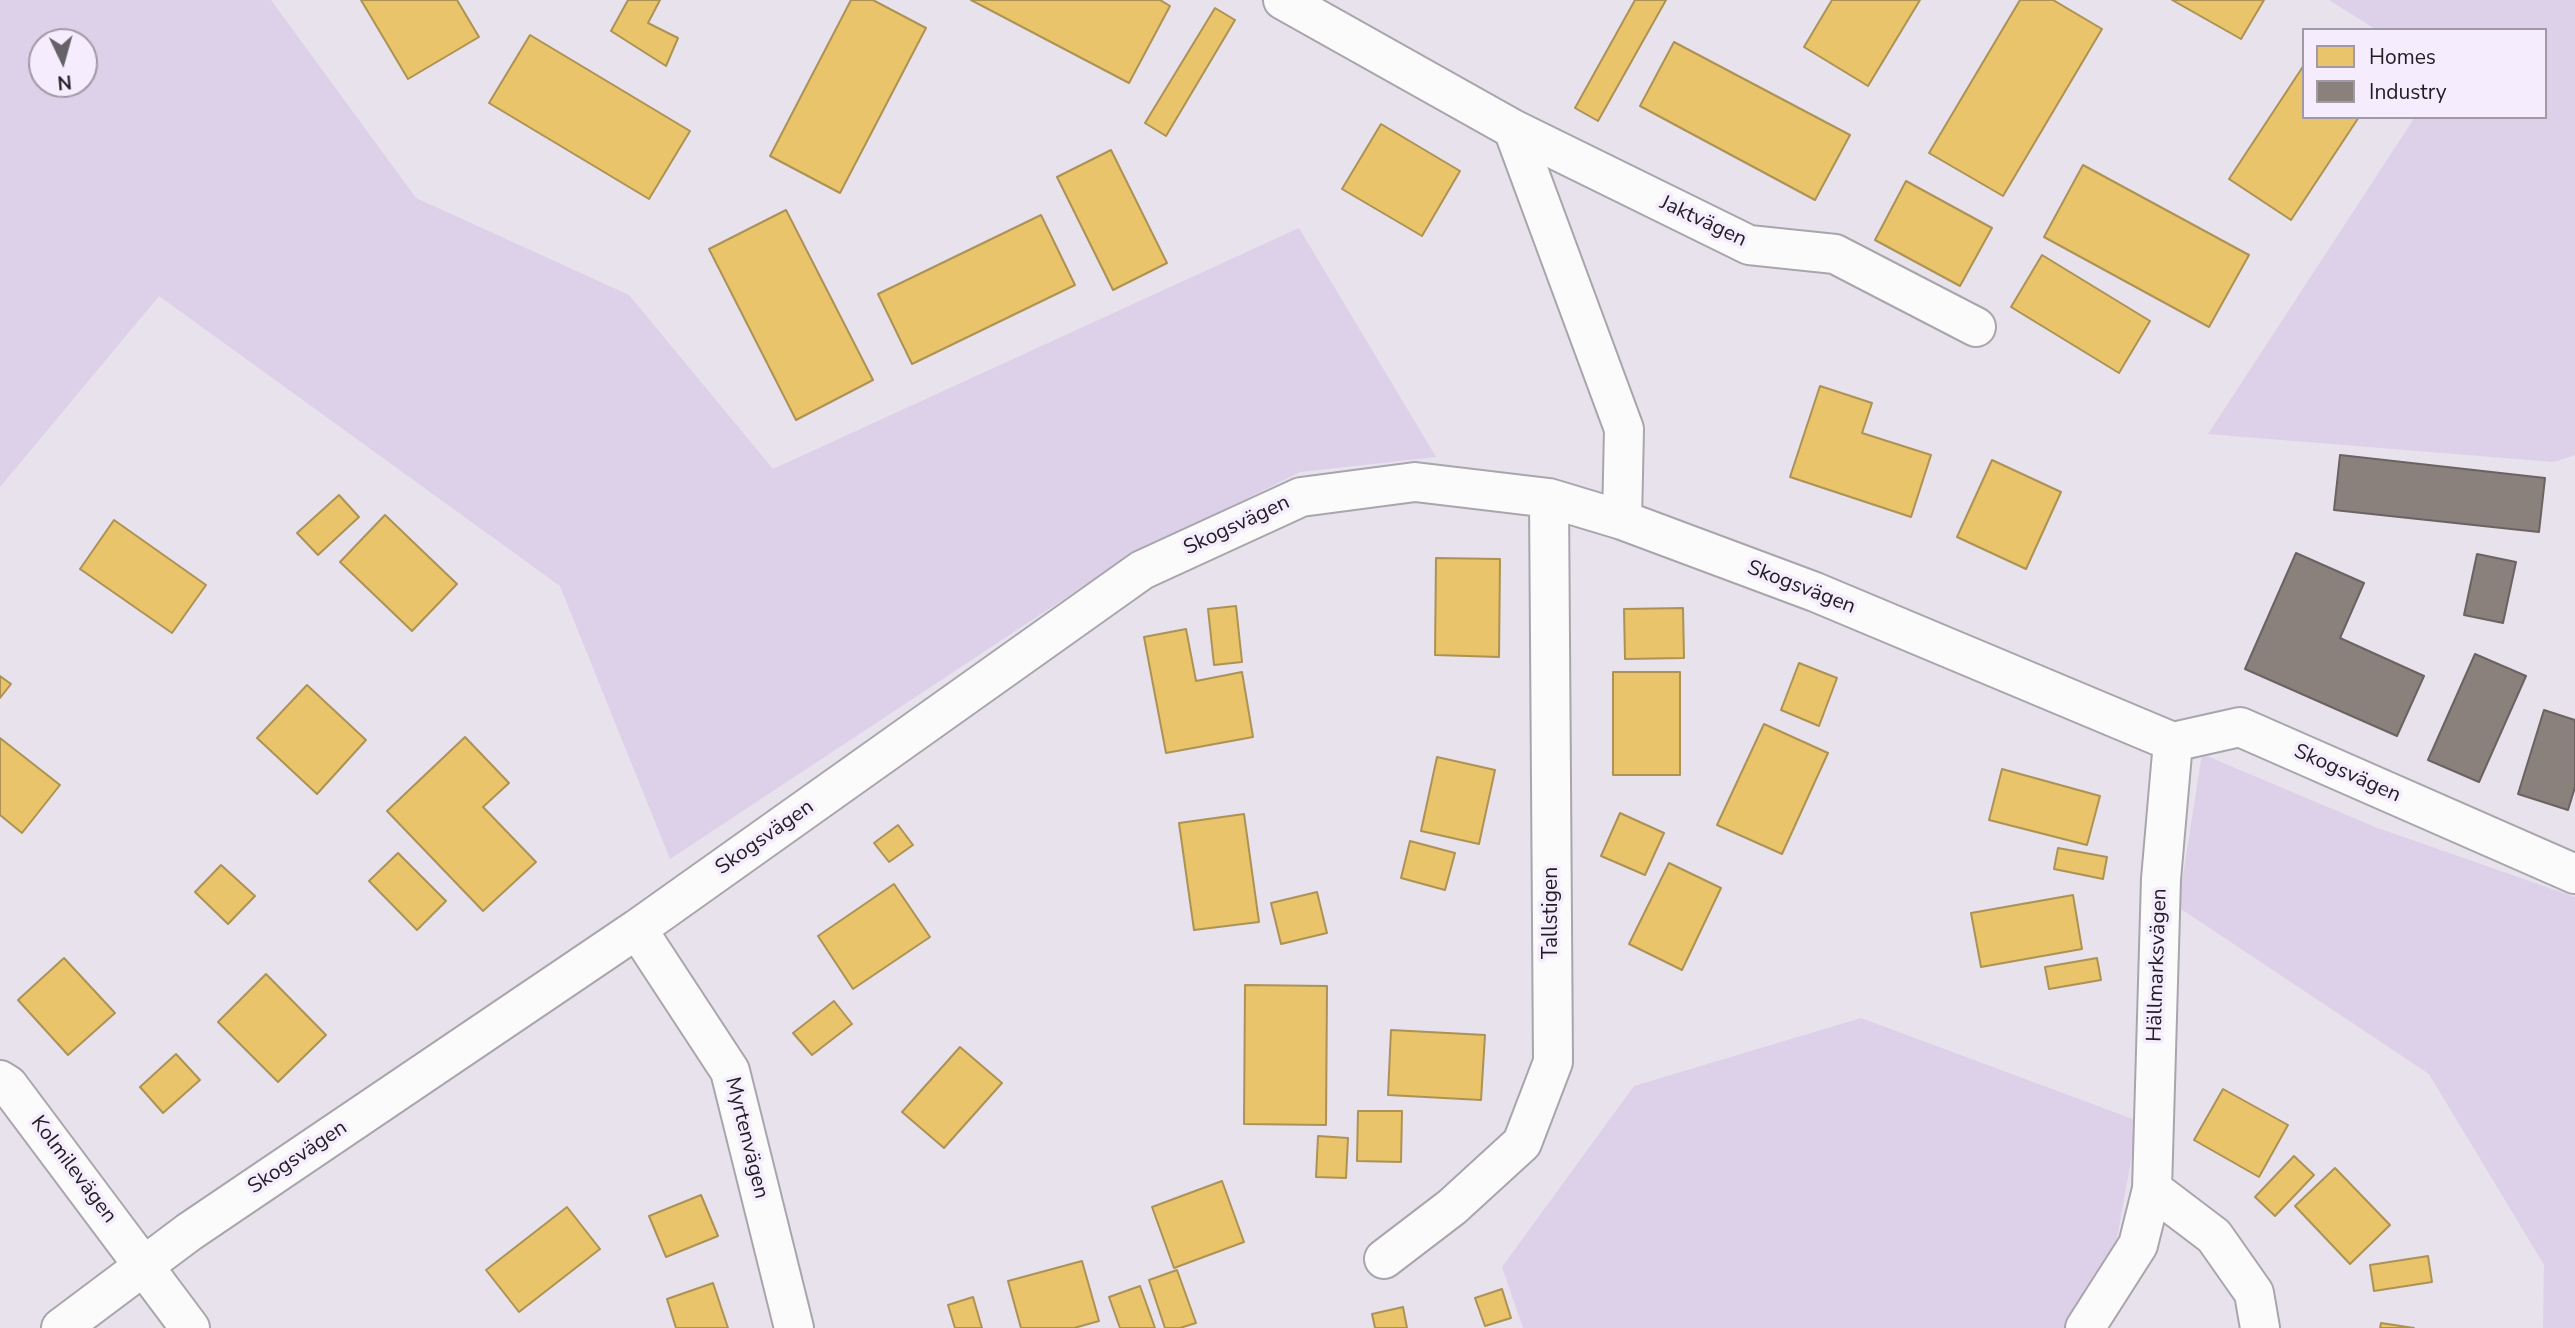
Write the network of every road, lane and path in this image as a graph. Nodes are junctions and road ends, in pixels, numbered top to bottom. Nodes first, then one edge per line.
1 (1283, 0) edge
2 (1513, 129) junction
3 (1976, 327) dead end
4 (1549, 498) junction
5 (1622, 520) junction
6 (2173, 742) junction
7 (2575, 874) edge
8 (637, 929) junction
9 (0, 1080) edge
10 (2152, 1189) junction
11 (1384, 1259) dead end
12 (144, 1263) junction
13 (61, 1328) edge
14 (190, 1328) edge
15 (794, 1328) edge
16 (2085, 1328) edge
17 (2260, 1328) edge

1 - 2 street, Jaktvägen
2 - 3 street, Jaktvägen
2 - 5 street
4 - 5 street, Skogsvägen
4 - 8 street, Skogsvägen
4 - 11 street, Tallstigen
5 - 6 street, Skogsvägen
6 - 7 street, Skogsvägen
6 - 10 street, Hällmarksvägen
8 - 12 street, Skogsvägen
8 - 15 street, Myrtenvägen
9 - 12 street, Kolmilevägen
10 - 16 street, Hällmarksvägen
10 - 17 street
12 - 13 street, Skogsvägen
12 - 14 street, Kolmilevägen

